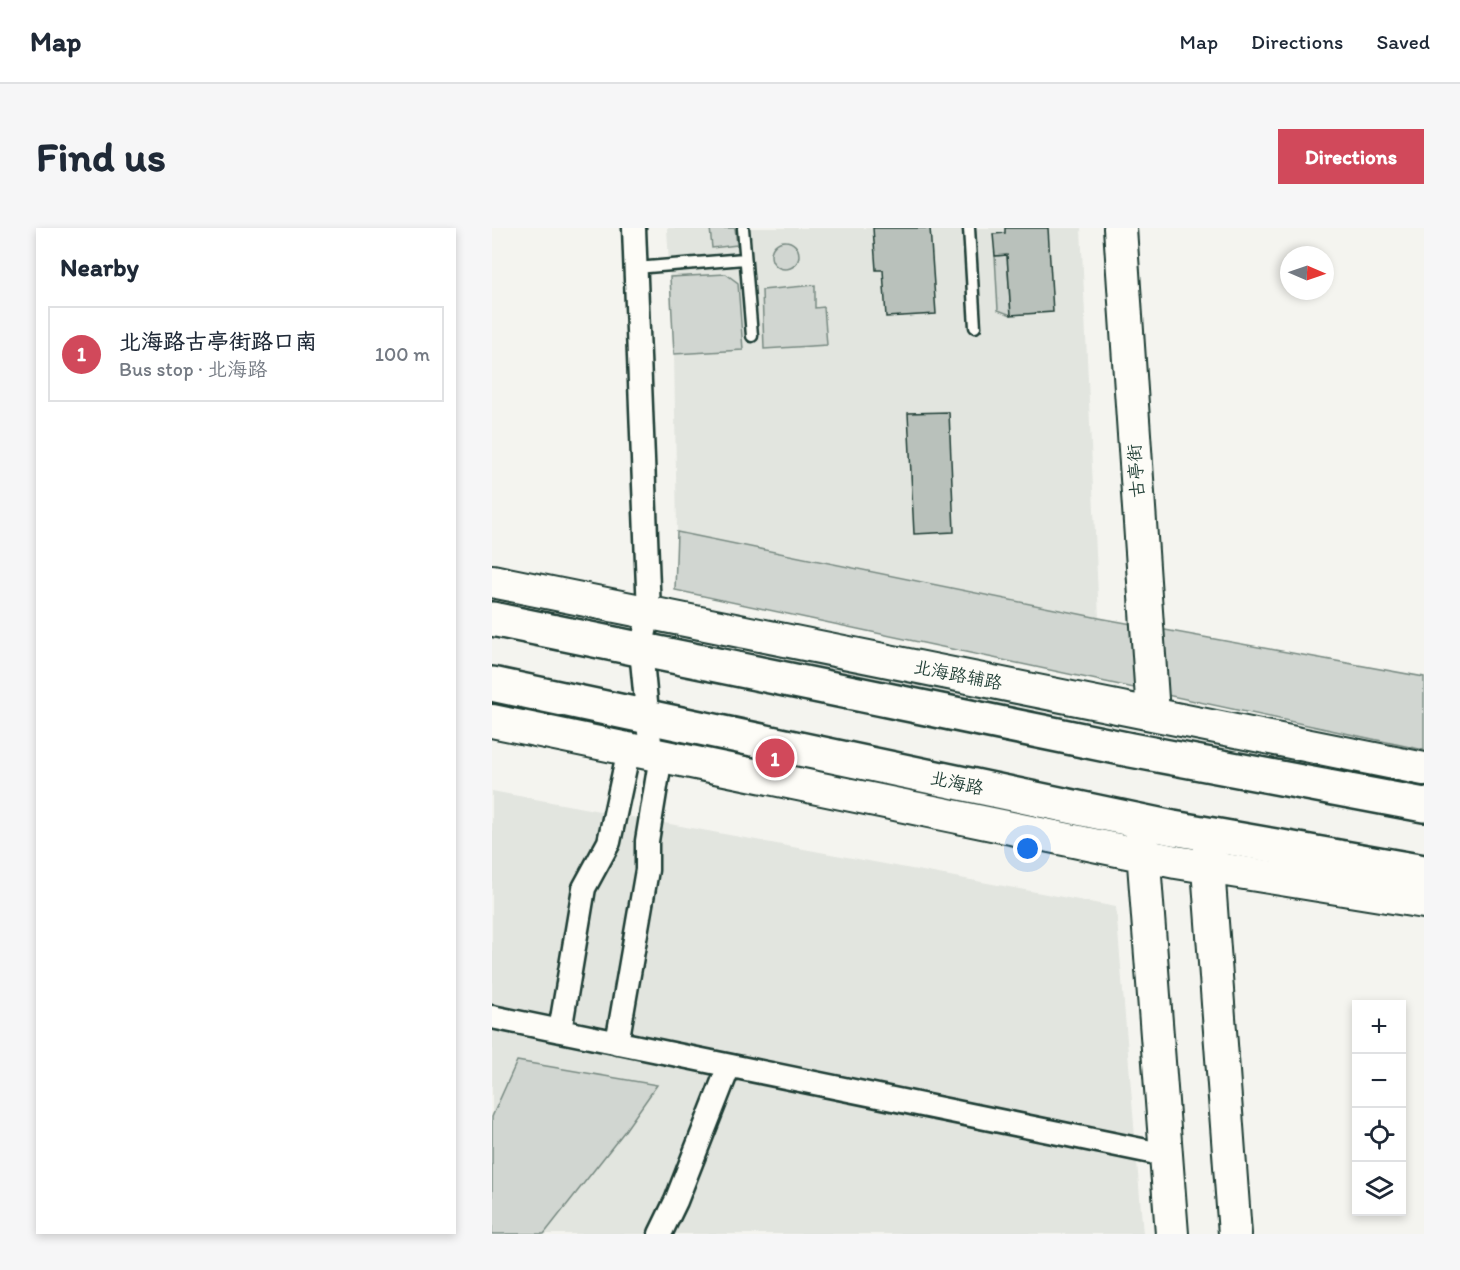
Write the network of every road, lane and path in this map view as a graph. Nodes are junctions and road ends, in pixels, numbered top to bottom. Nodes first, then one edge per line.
1 (634, 228) edge
2 (743, 228) edge
3 (969, 228) edge
4 (1120, 228) edge
5 (744, 258) junction
6 (636, 268) junction
7 (975, 327) dead end
8 (752, 336) dead end
9 (492, 581) edge
10 (649, 612) junction
11 (492, 619) edge
12 (641, 650) junction
13 (492, 684) edge
14 (1153, 714) junction
15 (646, 718) junction
16 (492, 721) edge
17 (647, 753) junction
18 (1424, 769) edge
19 (1424, 805) edge
20 (1140, 821) junction
21 (1211, 834) junction
22 (1144, 856) junction
23 (1208, 868) junction
24 (1424, 872) edge
25 (1424, 902) edge
26 (492, 1017) edge
27 (560, 1031) junction
28 (617, 1043) junction
29 (729, 1066) junction
30 (1166, 1155) junction
31 (660, 1234) edge
32 (1172, 1234) edge
33 (1234, 1234) edge

1 - 6 street
2 - 5 lane
3 - 7 lane
4 - 14 street, 古亭街
5 - 6 lane
5 - 8 lane
6 - 10 street
9 - 10 street, 北海路辅路
10 - 12 street
10 - 14 street, 北海路辅路
11 - 12 main road
12 - 15 street
12 - 19 main road
13 - 15 main road, 北海路
14 - 18 street, 北海路辅路
15 - 17 street
15 - 20 main road, 北海路
16 - 17 street
17 - 22 street
17 - 27 street
17 - 28 street
20 - 21 main road, 北海路
20 - 22 street
21 - 23 street
21 - 24 main road, 北海路
22 - 23 street
22 - 30 street
23 - 25 street
23 - 33 street
26 - 27 street
27 - 28 street
28 - 29 street
29 - 30 street
29 - 31 street
30 - 32 street

